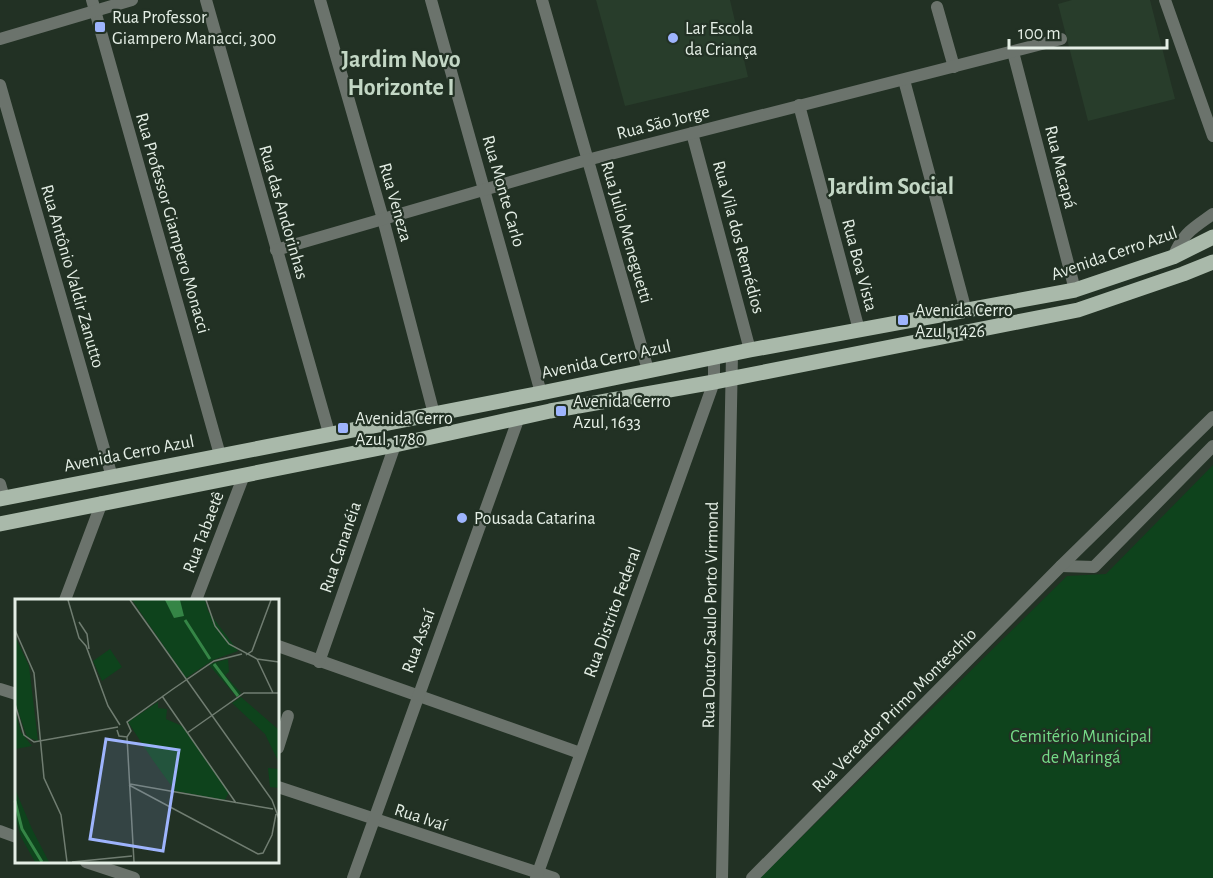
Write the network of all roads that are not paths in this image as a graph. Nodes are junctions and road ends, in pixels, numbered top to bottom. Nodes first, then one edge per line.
1 (132, 0) edge
2 (206, 0) edge
3 (320, 0) edge
4 (431, 0) edge
5 (542, 0) edge
6 (1165, 0) edge
7 (94, 5) edge
8 (937, 8) dead end
9 (0, 39) edge
10 (1061, 39) dead end
11 (1013, 52) junction
12 (954, 67) junction
13 (904, 80) junction
14 (0, 85) edge
15 (799, 105) junction
16 (692, 133) junction
17 (1213, 136) edge
18 (587, 160) junction
19 (485, 189) junction
20 (1213, 214) edge
21 (383, 219) junction
22 (1213, 237) edge
23 (276, 249) junction
24 (1173, 257) junction
25 (1213, 262) edge
26 (1119, 276) junction
27 (1075, 290) junction
28 (1125, 293) junction
29 (966, 311) junction
30 (859, 330) junction
31 (750, 350) junction
32 (732, 354) junction
33 (714, 357) junction
34 (648, 370) junction
35 (732, 377) junction
36 (714, 382) junction
37 (588, 383) junction
38 (541, 393) junction
39 (550, 411) junction
40 (434, 414) junction
41 (519, 417) junction
42 (1213, 417) edge
43 (329, 433) junction
44 (395, 445) junction
45 (264, 446) junction
46 (1213, 446) edge
47 (220, 455) junction
48 (307, 463) junction
49 (112, 477) junction
50 (236, 477) junction
51 (32, 493) junction
52 (1, 494) edge
53 (102, 502) junction
54 (74, 509) junction
55 (17, 521) junction
56 (0, 524) edge
57 (1061, 566) junction
58 (64, 599) edge
59 (196, 599) edge
60 (279, 646) edge
61 (319, 662) junction
62 (0, 689) edge
63 (15, 694) edge
64 (418, 696) junction
65 (288, 716) dead end
66 (279, 745) edge
67 (580, 753) junction
68 (279, 787) edge
69 (374, 820) junction
70 (0, 831) edge
71 (15, 837) edge
72 (101, 869) edge
73 (537, 876) edge
74 (134, 878) edge
75 (353, 878) edge
76 (554, 878) edge
77 (722, 878) edge
78 (752, 878) edge

1 - 7 street
2 - 23 street, Rua das Andorinhas
3 - 21 street, Rua Veneza
4 - 19 street, Rua Monte Carlo
5 - 18 street, Rua Julio Meneguetti
6 - 17 street
7 - 9 street
7 - 47 street, Rua Professor Giampero Monacci
8 - 12 street
10 - 11 street, Rua São Jorge
11 - 12 street, Rua São Jorge
11 - 27 street, Rua Macapá
12 - 13 street, Rua São Jorge
13 - 15 street, Rua São Jorge
13 - 29 street
14 - 49 street, Rua Antônio Valdir Zanutto
15 - 16 street, Rua São Jorge
15 - 30 street, Rua Boa Vista
16 - 18 street, Rua São Jorge
16 - 31 street, Rua Vila dos Remédios
18 - 19 street, Rua São Jorge
18 - 34 street, Rua Julio Meneguetti
19 - 21 street, Rua São Jorge
19 - 38 street, Rua Monte Carlo
20 - 24 street
21 - 23 street, Rua São Jorge
21 - 40 street, Rua Veneza
22 - 24 main road, Avenida Cerro Azul
23 - 43 street, Rua das Andorinhas
24 - 26 main road, Avenida Cerro Azul
25 - 28 main road
26 - 27 main road, Avenida Cerro Azul
26 - 28 main road
27 - 29 main road, Avenida Cerro Azul
28 - 35 main road
29 - 30 main road, Avenida Cerro Azul
30 - 31 main road, Avenida Cerro Azul
31 - 32 main road, Avenida Cerro Azul
32 - 33 main road, Avenida Cerro Azul
32 - 35 street, Rua Doutor Saulo Porto Virmond
33 - 34 main road, Avenida Cerro Azul
33 - 36 street, Rua Distrito Federal
34 - 37 main road, Avenida Cerro Azul
35 - 36 main road
35 - 77 street, Rua Doutor Saulo Porto Virmond
36 - 39 main road
36 - 67 street, Rua Distrito Federal
37 - 38 main road, Avenida Cerro Azul
37 - 39 main road
38 - 40 main road, Avenida Cerro Azul
39 - 41 main road
40 - 43 main road, Avenida Cerro Azul
41 - 44 main road
41 - 64 street, Rua Assaí
42 - 57 street, Rua Vereador Primo Monteschio
43 - 45 main road, Avenida Cerro Azul
43 - 48 main road
44 - 48 main road
44 - 61 street, Rua Cananéia
45 - 47 main road, Avenida Cerro Azul
45 - 50 main road
46 - 57 street
47 - 49 main road, Avenida Cerro Azul
48 - 50 main road
49 - 51 main road, Avenida Cerro Azul
49 - 54 main road
50 - 53 main road
50 - 59 street, Rua Tabaetê
51 - 52 main road, Avenida Cerro Azul
51 - 55 main road
53 - 54 main road
53 - 58 street
54 - 55 main road
55 - 56 main road
57 - 78 street, Rua Vereador Primo Monteschio
60 - 61 street
61 - 64 street
62 - 63 street
64 - 67 street
64 - 69 street, Rua Assaí
65 - 66 street
67 - 73 street, Rua Distrito Federal
68 - 69 street, Rua Ivaí
69 - 73 street, Rua Ivaí
69 - 75 street, Rua Assaí
70 - 71 street
72 - 74 street
73 - 76 street, Rua Ivaí

